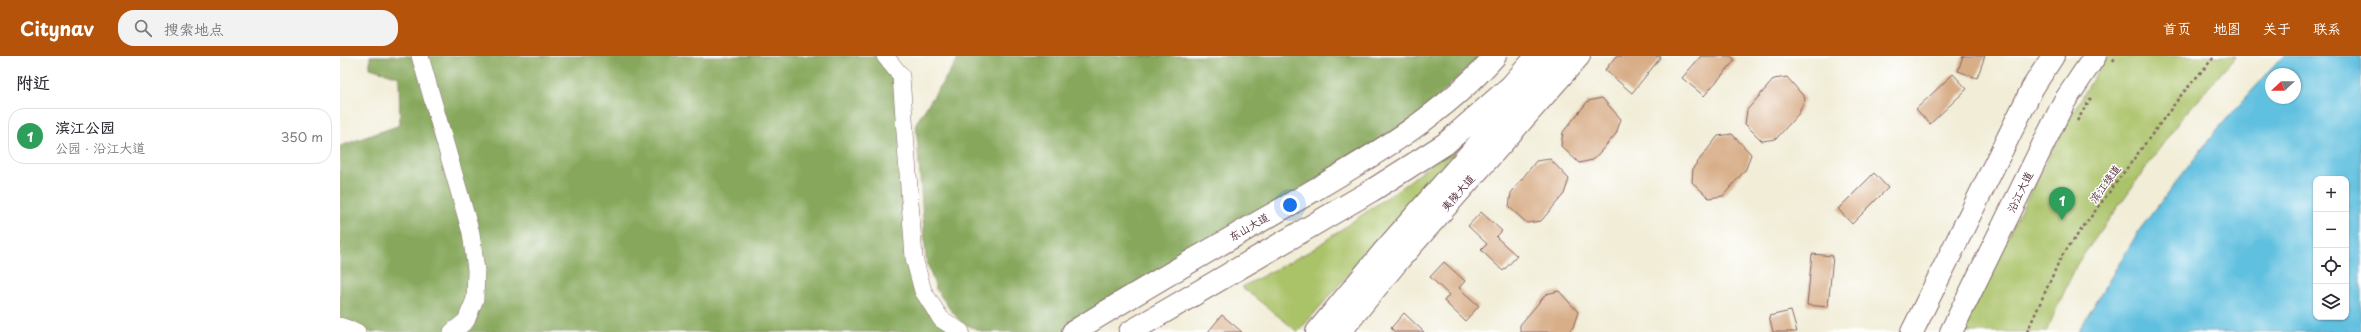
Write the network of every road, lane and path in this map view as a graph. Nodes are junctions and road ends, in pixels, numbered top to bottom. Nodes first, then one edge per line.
1 (420, 56) edge
2 (884, 56) edge
3 (1494, 56) edge
4 (1537, 56) edge
5 (1556, 56) edge
6 (1579, 56) edge
7 (2053, 56) edge
8 (2095, 56) edge
9 (2215, 56) edge
10 (340, 326) edge
11 (357, 332) edge
12 (452, 332) edge
13 (961, 332) edge
14 (1073, 332) edge
15 (1130, 332) edge
16 (1317, 332) edge
17 (1340, 332) edge
18 (1912, 332) edge
19 (1951, 332) edge
20 (2027, 332) edge

1 - 12 lane
2 - 13 lane
3 - 14 main road, 东山大道
4 - 15 main road
5 - 16 main road, 夷陵大道
6 - 17 main road, 夷陵大道
7 - 18 main road
8 - 19 main road, 沿江大道
9 - 20 path, 滨江绿道
10 - 11 lane

